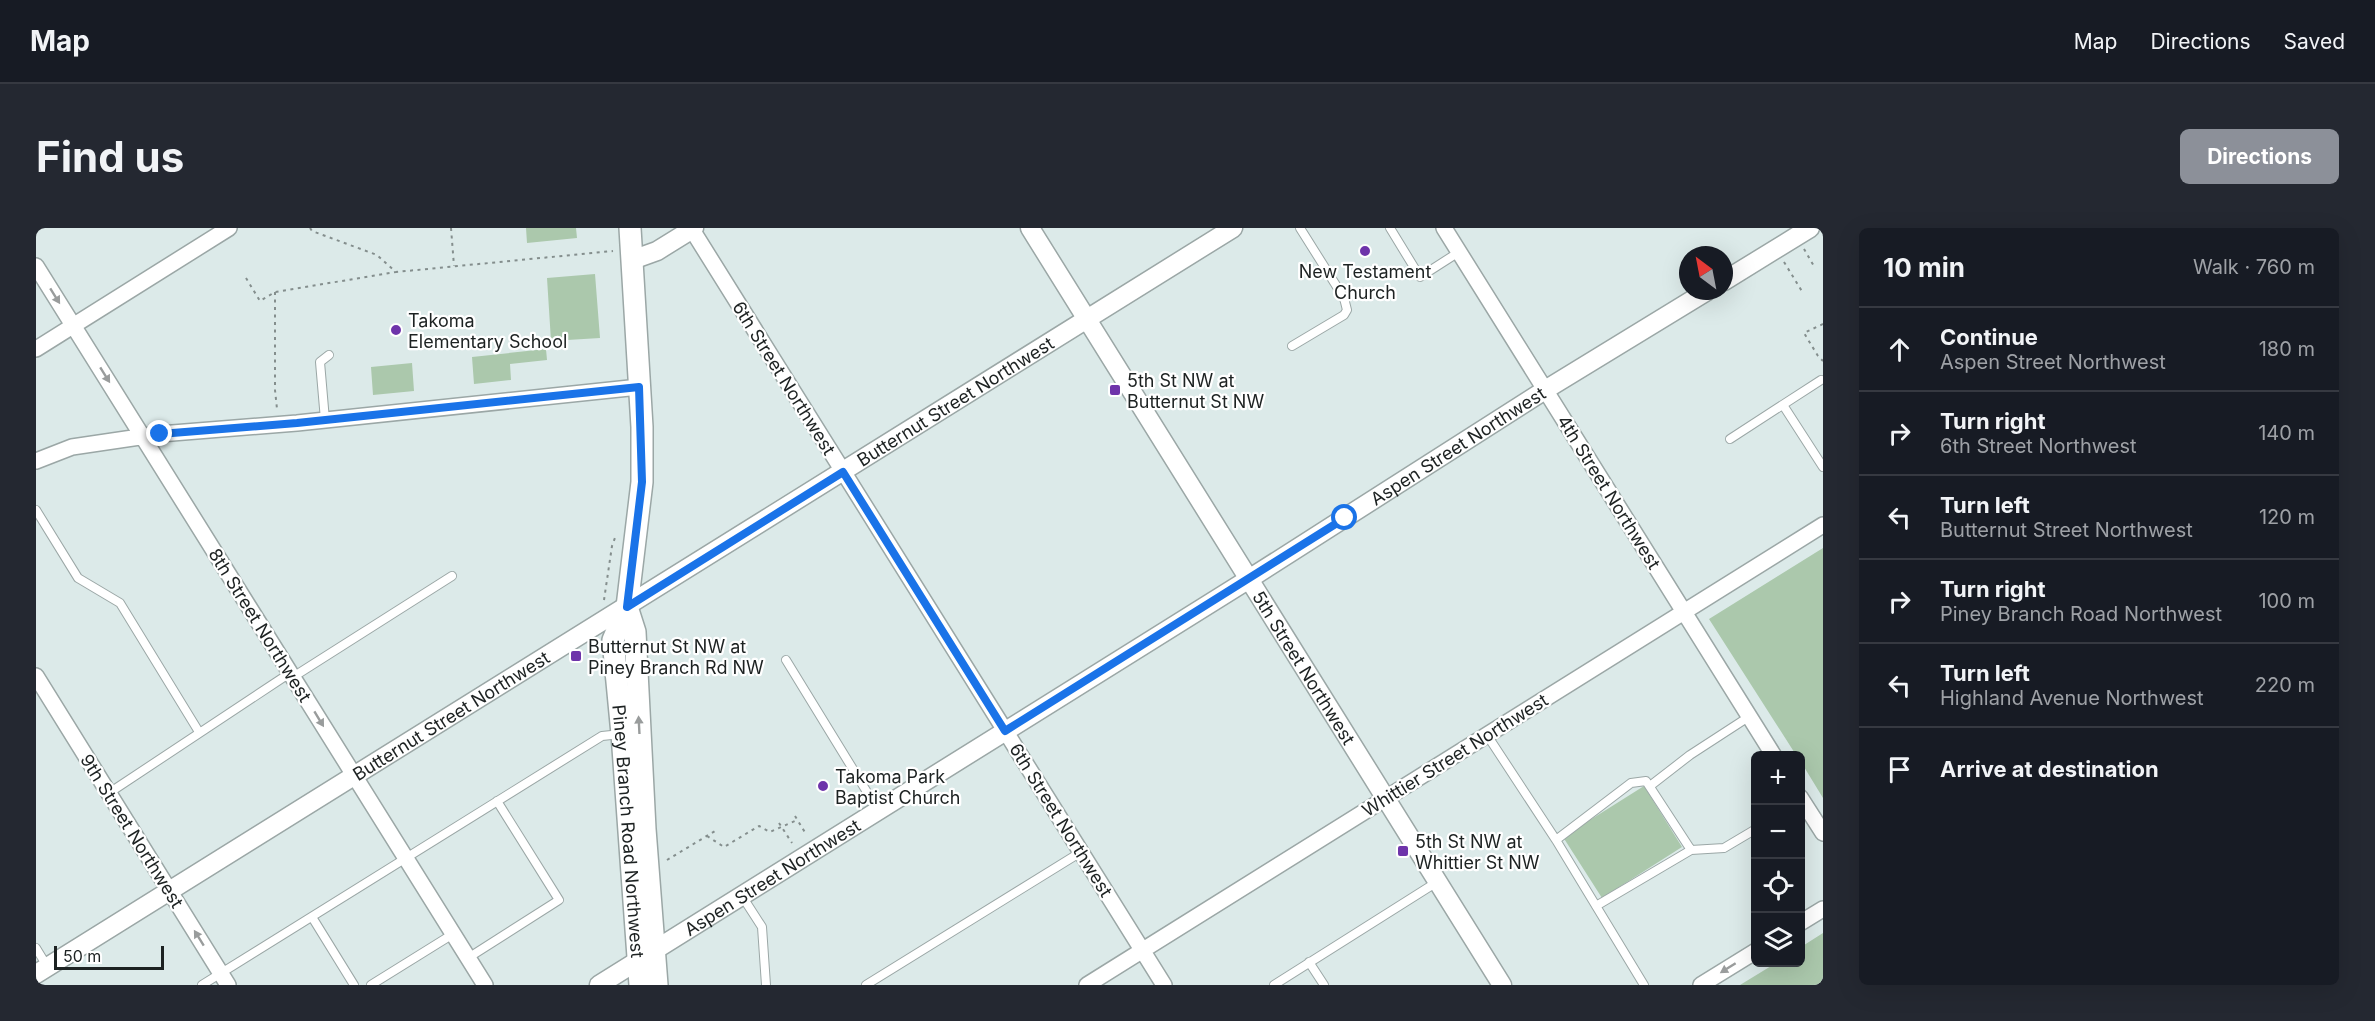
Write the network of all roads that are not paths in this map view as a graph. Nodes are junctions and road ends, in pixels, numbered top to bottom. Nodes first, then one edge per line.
1 (229, 228) edge
2 (630, 228) edge
3 (692, 228) edge
4 (1030, 228) edge
5 (1233, 228) edge
6 (1300, 228) edge
7 (1390, 228) edge
8 (1444, 228) edge
9 (1810, 228) edge
10 (1459, 252) junction
11 (622, 255) junction
12 (36, 266) edge
13 (1733, 275) edge
14 (1692, 300) edge
15 (1087, 319) junction
16 (74, 326) junction
17 (1292, 346) dead end
18 (36, 349) edge
19 (329, 355) dead end
20 (1821, 380) dead end
21 (639, 387) junction
22 (1545, 390) junction
23 (1783, 405) junction
24 (325, 420) junction
25 (142, 436) junction
26 (1730, 439) dead end
27 (36, 461) edge
28 (1823, 467) edge
29 (843, 472) junction
30 (36, 510) edge
31 (1823, 525) edge
32 (452, 576) dead end
33 (1249, 579) junction
34 (627, 607) junction
35 (1684, 611) junction
36 (786, 660) dead end
37 (292, 675) junction
38 (36, 676) edge
39 (1750, 716) junction
40 (1005, 731) junction
41 (199, 732) junction
42 (622, 734) junction
43 (1487, 735) junction
44 (1771, 751) edge
45 (354, 777) junction
46 (1650, 786) junction
47 (109, 793) junction
48 (1386, 798) junction
49 (497, 801) junction
50 (1804, 805) edge
51 (878, 810) junction
52 (1751, 831) edge
53 (1823, 833) edge
54 (1556, 840) junction
55 (1690, 850) junction
56 (1081, 852) junction
57 (406, 858) junction
58 (1438, 882) junction
59 (170, 892) junction
60 (742, 896) junction
61 (1596, 906) junction
62 (1823, 909) edge
63 (312, 917) junction
64 (1805, 920) edge
65 (453, 934) junction
66 (36, 948) edge
67 (1142, 951) junction
68 (1751, 954) edge
69 (647, 956) junction
70 (468, 958) junction
71 (1309, 963) junction
72 (42, 971) edge
73 (225, 979) edge
74 (202, 985) edge
75 (354, 985) edge
76 (371, 985) edge
77 (485, 985) edge
78 (599, 985) edge
79 (640, 985) edge
80 (657, 985) edge
81 (766, 985) edge
82 (866, 985) edge
83 (1087, 985) edge
84 (1164, 985) edge
85 (1274, 985) edge
86 (1324, 985) edge
87 (1502, 985) edge
88 (1644, 985) edge
89 (1701, 985) edge

1 - 16 street
2 - 11 main road, Piney Branch Road Northwest
3 - 11 street
3 - 29 street, 6th Street Northwest
4 - 15 street, 5th Street Northwest
5 - 15 street, Butternut Street Northwest
6 - 17 lane
7 - 10 lane
8 - 10 street, 4th Street Northwest
9 - 13 street
10 - 22 street, 4th Street Northwest
11 - 21 main road, Piney Branch Road Northwest
12 -> 16 street, 8th Street Northwest
14 - 22 street, Aspen Street Northwest
15 - 29 street, Butternut Street Northwest
15 - 33 street, 5th Street Northwest
16 - 18 street
16 -> 25 street, 8th Street Northwest
19 - 24 lane
20 - 23 lane
21 - 24 street
21 - 34 main road, Piney Branch Road Northwest
22 - 33 street, Aspen Street Northwest
22 - 35 street, 4th Street Northwest
23 - 26 lane
23 - 28 lane
24 - 25 street
25 - 27 street
25 - 37 street, 8th Street Northwest
29 - 34 street, Butternut Street Northwest
29 - 40 street, 6th Street Northwest
30 - 41 lane
31 - 35 street, Whittier Street Northwest
32 - 37 lane
33 - 40 street, Aspen Street Northwest
33 - 48 street, 5th Street Northwest
34 - 42 main road, Piney Branch Road Northwest
34 - 45 street, Butternut Street Northwest
69 -> 34 main road, Piney Branch Road Northwest
35 - 39 street, 4th Street Northwest
35 - 43 street, Whittier Street Northwest
36 - 51 lane
37 - 41 lane
37 -> 45 street, 8th Street Northwest
38 - 47 street, 9th Street Northwest
39 - 44 street, 4th Street Northwest
39 - 46 lane
40 - 51 street, Aspen Street Northwest
40 - 56 street, 6th Street Northwest
41 - 47 lane
42 - 49 lane
42 - 69 main road, Piney Branch Road Northwest
43 - 48 street, Whittier Street Northwest
43 - 54 lane
45 - 57 street, 8th Street Northwest
45 - 59 street, Butternut Street Northwest
46 - 54 lane
46 - 55 lane
47 - 59 street, 9th Street Northwest
48 - 58 street, 5th Street Northwest
48 - 67 street, Whittier Street Northwest
49 - 57 lane
49 - 70 lane
50 - 53 street
51 - 60 street, Aspen Street Northwest
52 - 55 lane
54 - 61 lane
55 - 61 lane
56 - 67 street, 6th Street Northwest
56 - 82 lane
57 - 63 lane
57 - 65 street, 8th Street Northwest
58 - 71 lane
58 - 87 street, 5th Street Northwest
59 - 72 street, Butternut Street Northwest
73 -> 59 street, 9th Street Northwest
60 - 69 street, Aspen Street Northwest
60 - 81 lane
61 - 88 lane
62 - 64 street
63 - 73 lane
63 - 75 lane
65 - 70 street, 8th Street Northwest
65 - 76 lane
66 - 72 lane
67 - 83 street, Whittier Street Northwest
67 - 84 street, 6th Street Northwest
68 -> 89 street
69 - 78 street, Aspen Street Northwest
69 - 79 main road, Piney Branch Road Northwest
69 - 80 main road, Piney Branch Road Northwest
70 - 77 street, 8th Street Northwest
71 - 85 lane
71 - 86 lane
73 - 74 lane

